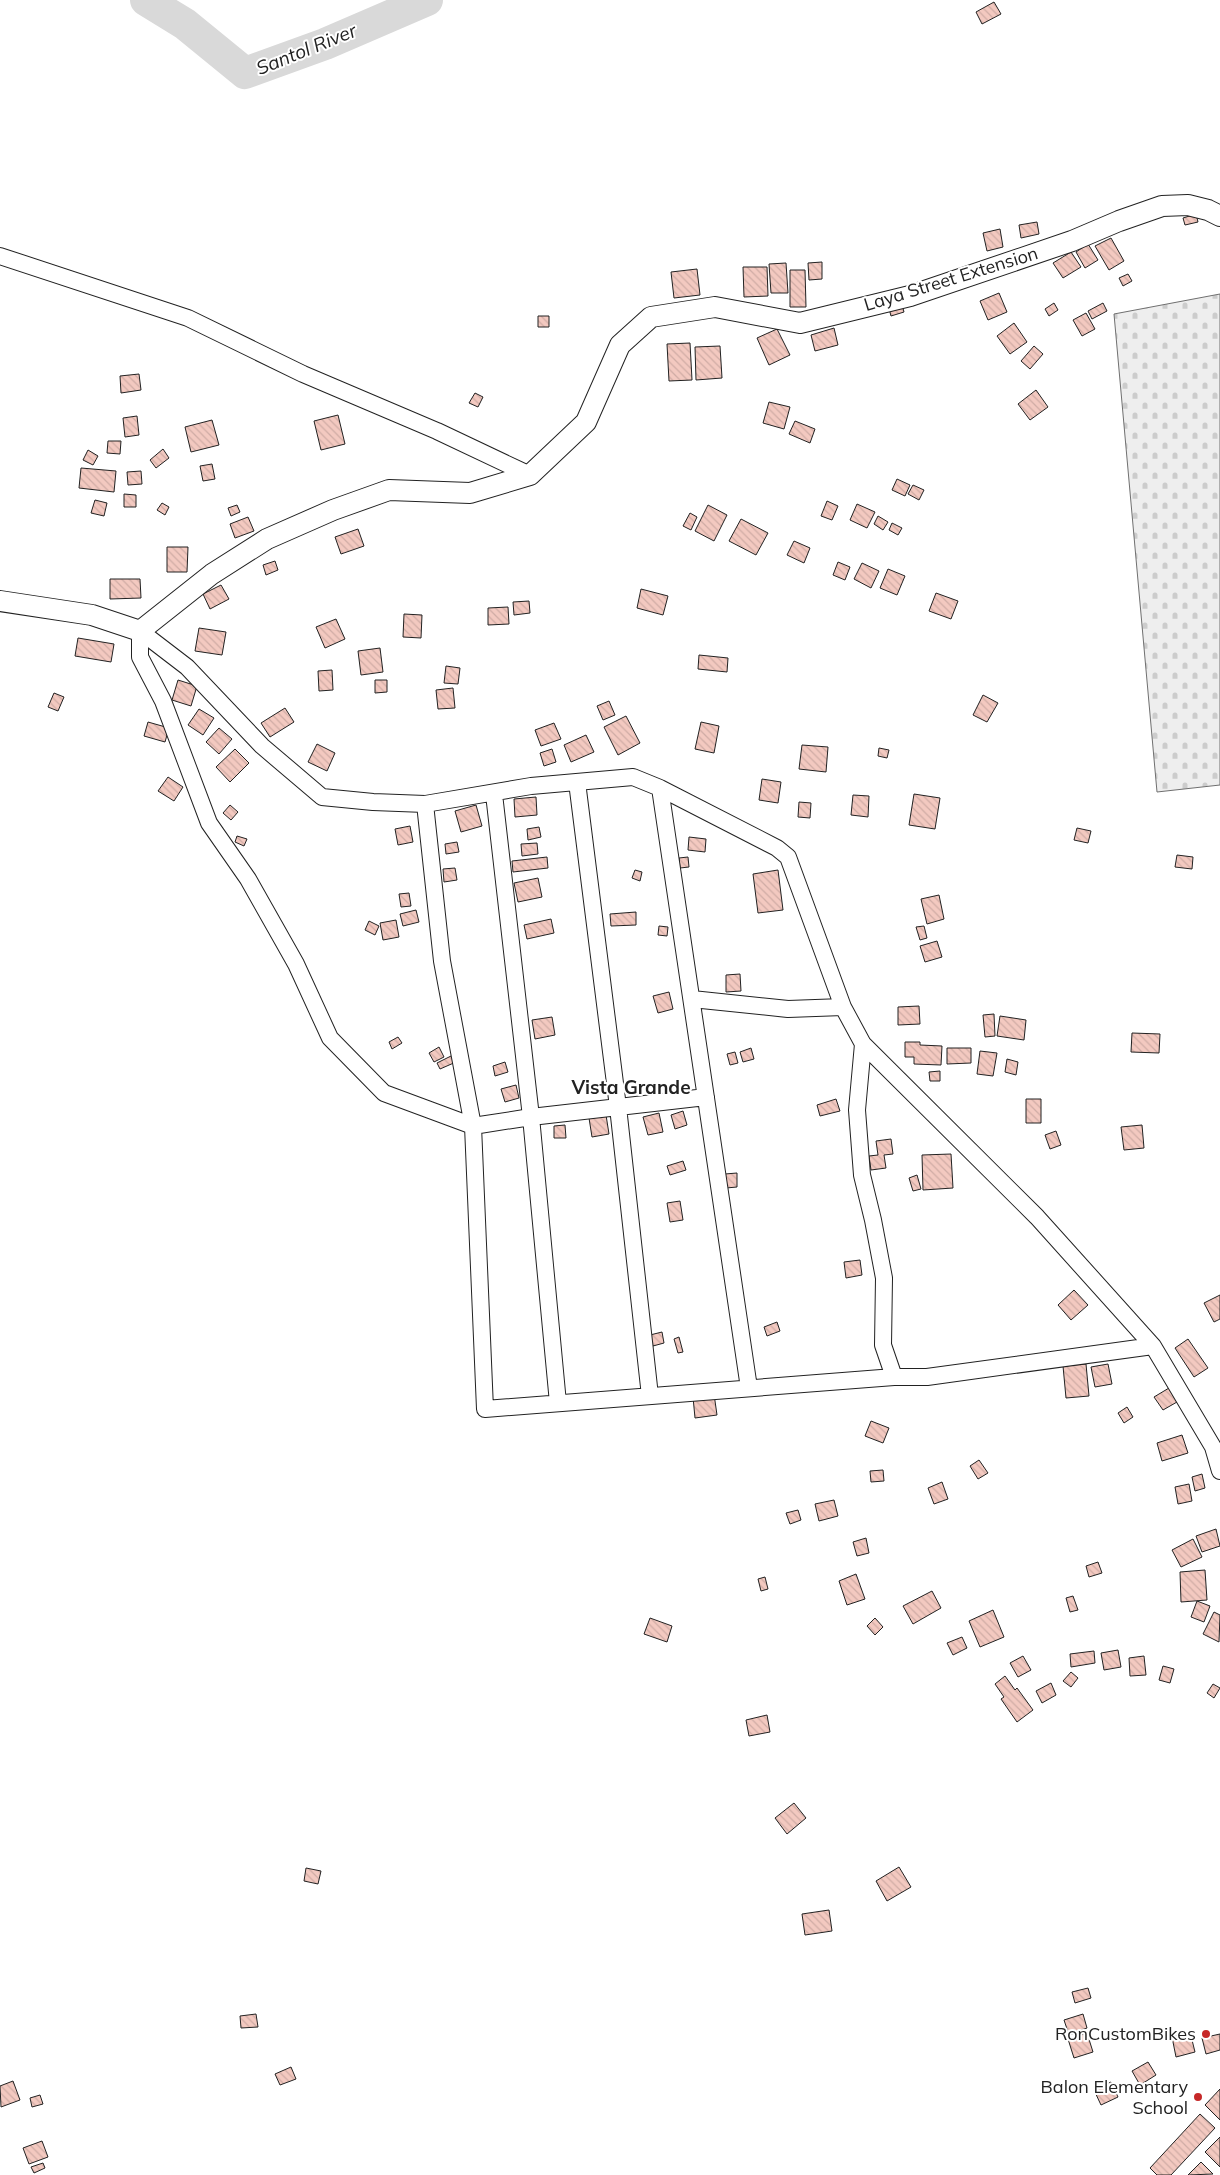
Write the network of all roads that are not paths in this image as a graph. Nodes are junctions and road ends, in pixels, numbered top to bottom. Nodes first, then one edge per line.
1 (1220, 216) edge
2 (0, 256) edge
3 (530, 475) junction
4 (0, 601) edge
5 (140, 631) junction
6 (577, 782) junction
7 (660, 788) junction
8 (494, 794) junction
9 (425, 804) junction
10 (692, 999) junction
11 (843, 1007) junction
12 (863, 1044) junction
13 (706, 1097) junction
14 (618, 1107) junction
15 (531, 1117) junction
16 (473, 1126) junction
17 (1153, 1346) junction
18 (894, 1377) junction
19 (749, 1388) junction
20 (650, 1396) junction
21 (558, 1404) junction
22 (1220, 1471) edge

1 - 3 street, Laya Street Extension
2 - 3 street
3 - 5 street, Laya Street Extension
4 - 5 street
5 - 9 street
5 - 16 street
6 - 7 street
6 - 8 street
6 - 14 street
7 - 10 street
7 - 11 street
8 - 9 street
8 - 15 street
9 - 16 street
10 - 11 street
10 - 13 street
11 - 12 street
12 - 17 street
12 - 18 street
13 - 14 street
13 - 19 street
14 - 15 street
14 - 20 street
15 - 16 street
15 - 21 street
16 - 21 street
17 - 18 street
17 - 22 street
18 - 19 street
19 - 20 street
20 - 21 street

